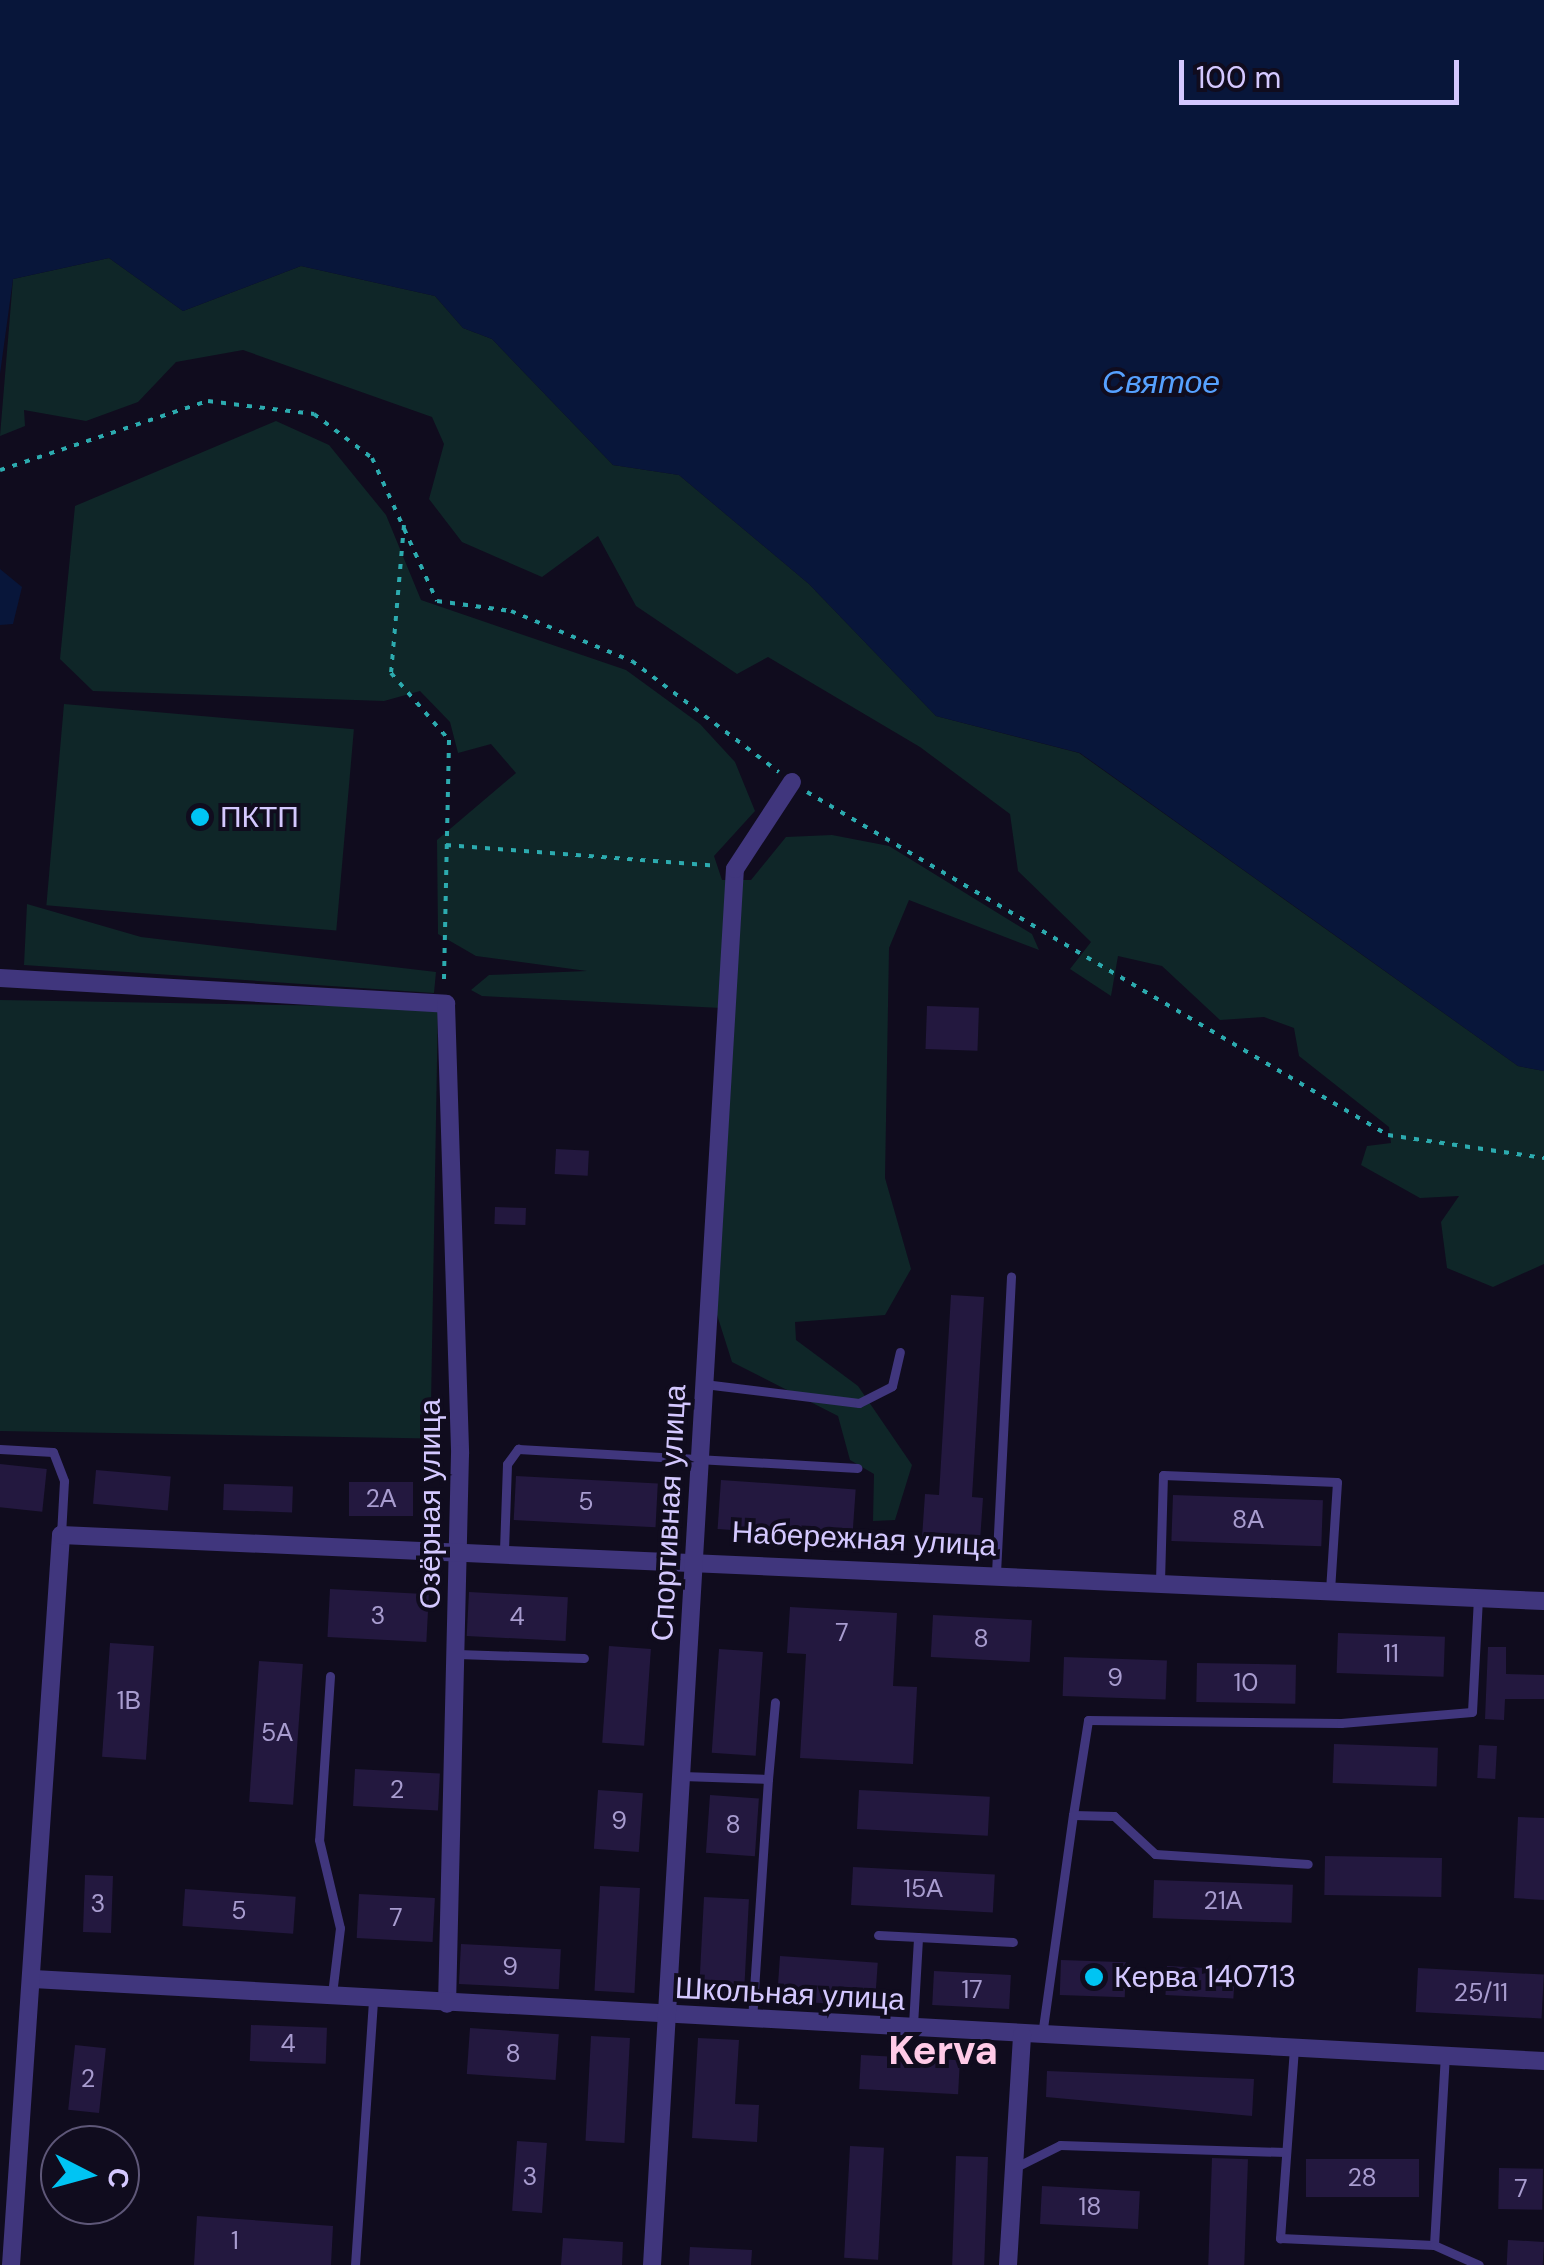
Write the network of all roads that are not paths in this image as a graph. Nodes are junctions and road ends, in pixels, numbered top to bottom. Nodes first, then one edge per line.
1 (792, 782) road end
2 (0, 978) edge
3 (1011, 1276) dead end
4 (900, 1352) dead end
5 (704, 1384) junction
6 (0, 1449) edge
7 (700, 1458) junction
8 (857, 1468) dead end
9 (61, 1536) junction
10 (456, 1548) junction
11 (504, 1550) junction
12 (694, 1558) junction
13 (996, 1574) junction
14 (1160, 1582) junction
15 (1330, 1590) junction
16 (1478, 1597) junction
17 (1544, 1600) edge
18 (456, 1654) junction
19 (584, 1658) dead end
20 (330, 1676) dead end
21 (775, 1702) dead end
22 (682, 1776) junction
23 (768, 1779) junction
24 (1073, 1815) junction
25 (1308, 1864) dead end
26 (878, 1935) dead end
27 (918, 1936) junction
28 (1014, 1942) dead end
29 (33, 1980) junction
30 (332, 1997) junction
31 (373, 2000) junction
32 (447, 2004) junction
33 (670, 2016) junction
34 (752, 2020) junction
35 (912, 2028) junction
36 (1022, 2034) junction
37 (1042, 2035) junction
38 (1294, 2048) junction
39 (1446, 2056) junction
40 (1544, 2061) edge
41 (1286, 2152) junction
42 (1011, 2170) junction
43 (1434, 2244) junction
44 (11, 2265) edge
45 (355, 2265) edge
46 (652, 2265) edge
47 (1008, 2265) edge
48 (1478, 2265) edge

1 - 5 street, Спортивная улица
2 - 10 street, Озёрная улица
3 - 13 lane
4 - 5 lane
5 - 7 street, Спортивная улица
6 - 9 lane
7 - 8 lane
7 - 11 lane
7 - 12 street, Спортивная улица
9 - 10 street, Набережная улица
9 - 29 street
10 - 11 street, Набережная улица
10 - 18 street, Озёрная улица
11 - 12 street, Набережная улица
12 - 13 street, Набережная улица
12 - 22 street, Спортивная улица
13 - 14 street, Набережная улица
14 - 15 street, Набережная улица
14 - 15 lane
15 - 16 street, Набережная улица
16 - 17 street, Набережная улица
16 - 24 lane
18 - 19 lane
18 - 32 street, Озёрная улица
20 - 30 lane
21 - 23 lane
22 - 23 lane
22 - 33 street, Спортивная улица
23 - 34 lane
24 - 25 lane
24 - 37 lane
26 - 27 lane
27 - 28 lane
27 - 35 lane
29 - 30 street, Школьная улица
29 - 44 street
30 - 31 street, Школьная улица
31 - 32 street, Школьная улица
31 - 45 lane
32 - 33 street, Школьная улица
33 - 34 street, Школьная улица
33 - 46 street, Спортивная улица
34 - 35 street, Школьная улица
35 - 36 street, Школьная улица
36 - 37 street, Школьная улица
36 - 42 street
37 - 38 street, Школьная улица
38 - 39 street, Школьная улица
38 - 41 lane
39 - 40 street, Школьная улица
39 - 43 lane
41 - 42 lane
41 - 43 lane
42 - 47 street
43 - 48 lane

